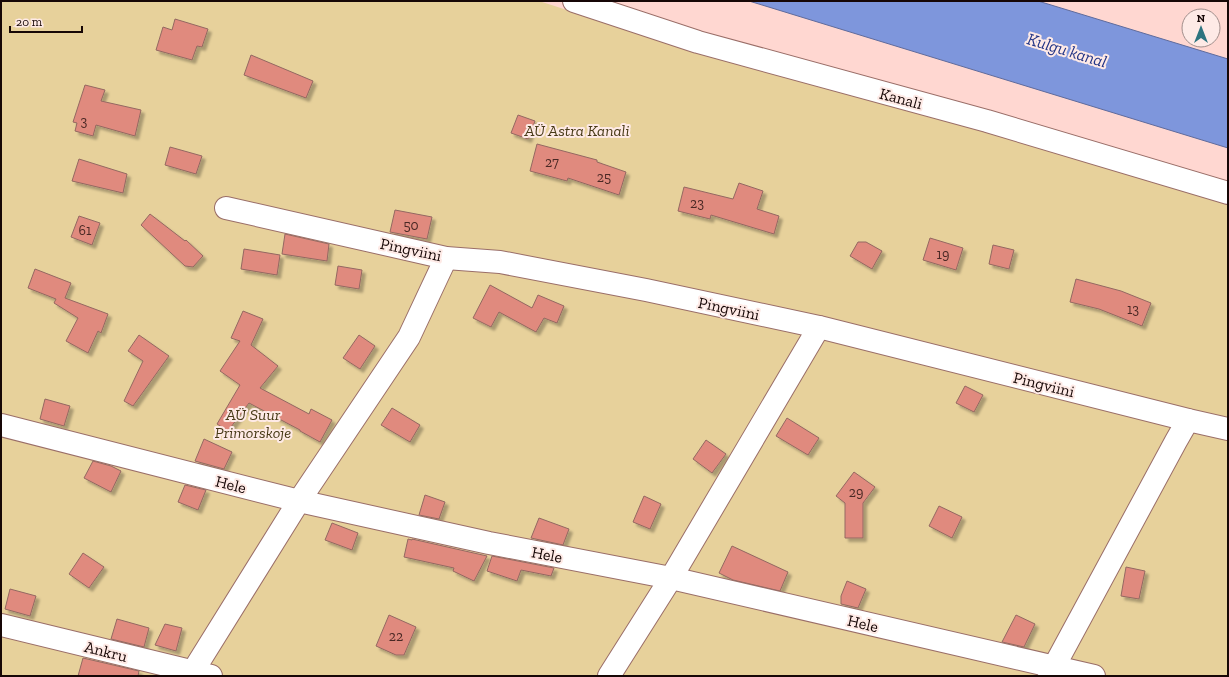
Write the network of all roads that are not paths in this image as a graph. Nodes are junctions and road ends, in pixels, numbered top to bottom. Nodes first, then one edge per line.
1 (574, 1) edge
2 (1228, 193) edge
3 (226, 208) dead end
4 (446, 258) junction
5 (819, 327) junction
6 (1188, 420) junction
7 (1, 425) edge
8 (1228, 428) edge
9 (299, 501) junction
10 (671, 578) junction
11 (1, 625) edge
12 (1052, 671) edge
13 (198, 675) edge
14 (609, 676) edge
15 (1094, 676) edge

1 - 2 street, Kanali
3 - 4 street, Pingviini
4 - 5 street, Pingviini
4 - 9 street
5 - 6 street, Pingviini
5 - 10 street
6 - 8 street, Pingviini
6 - 12 street
7 - 9 street, Hele
9 - 10 street, Hele
9 - 13 street
10 - 12 street, Hele
10 - 14 street
11 - 13 street, Ankru
12 - 15 street, Hele

